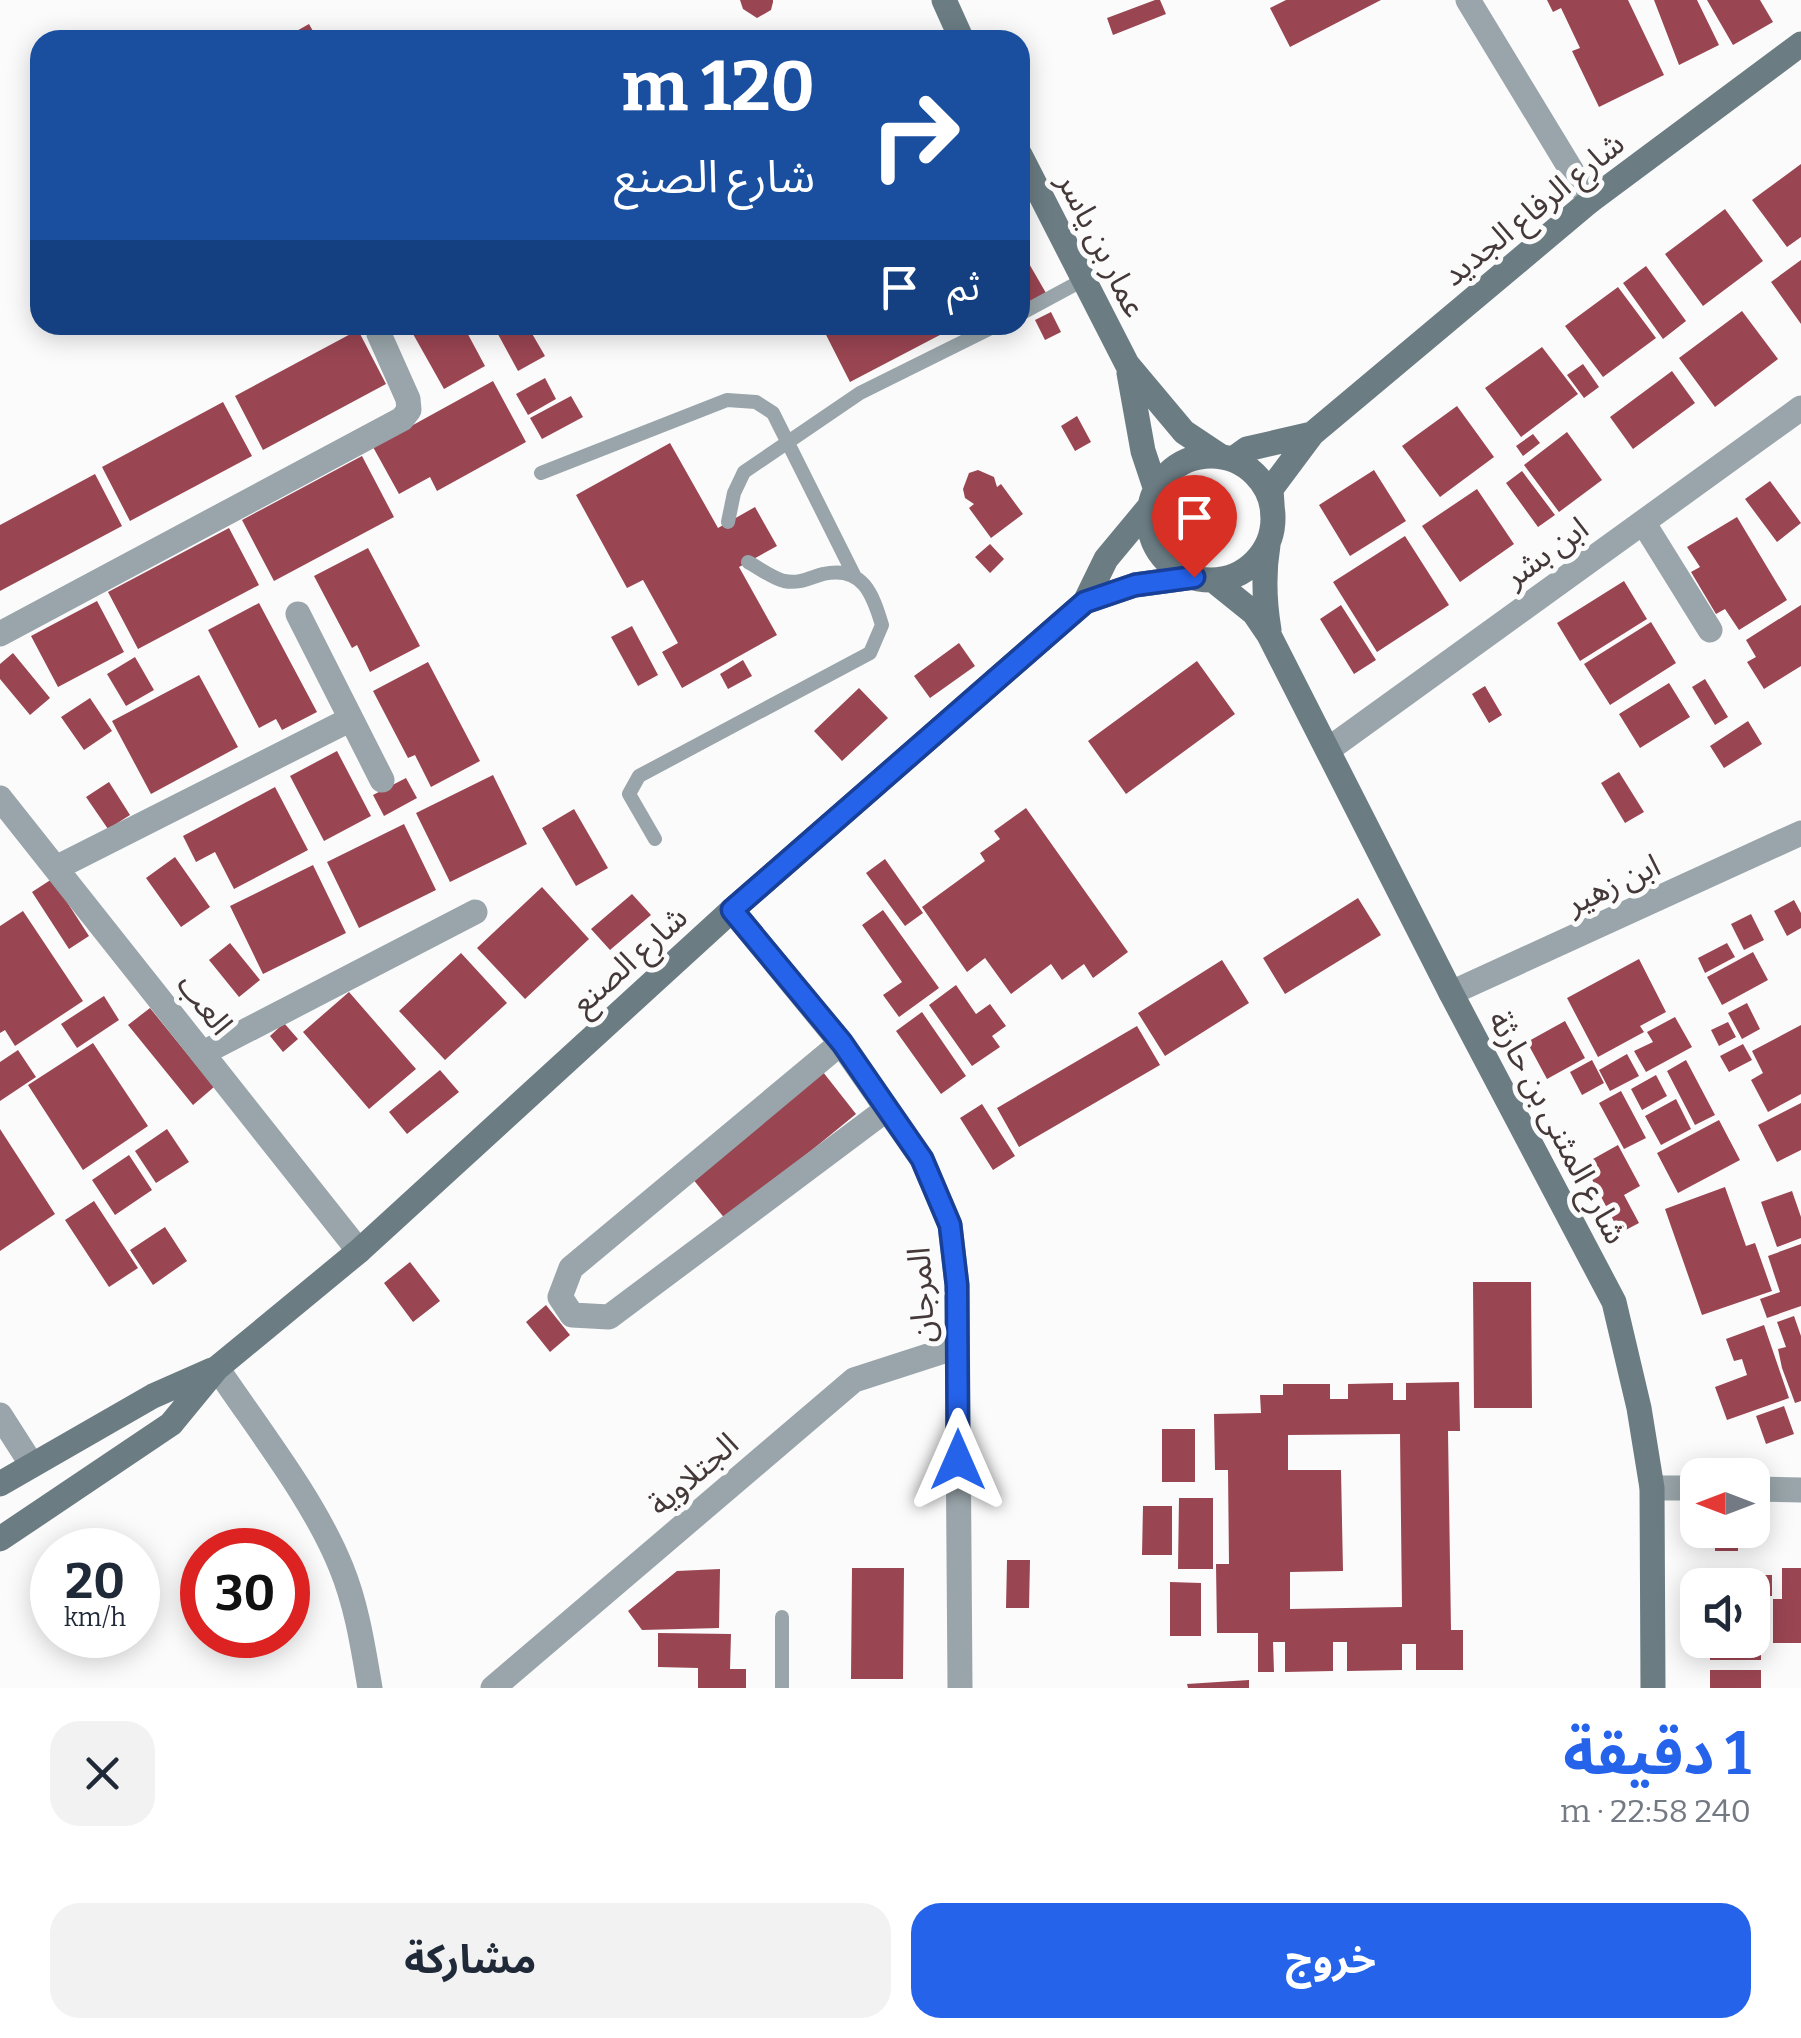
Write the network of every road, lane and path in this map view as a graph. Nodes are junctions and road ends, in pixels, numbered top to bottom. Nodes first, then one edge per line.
1 (944, 0) edge
2 (1468, 0) edge
3 (958, 30) edge
4 (1800, 48) edge
5 (1030, 175) edge
6 (1590, 200) junction
7 (1083, 280) junction
8 (1030, 309) edge
9 (380, 335) edge
10 (977, 335) edge
11 (1127, 364) junction
12 (1801, 408) edge
13 (1312, 434) junction
14 (787, 440) junction
15 (1227, 458) junction
16 (541, 473) dead end
17 (1153, 498) junction
18 (728, 522) dead end
19 (1643, 522) junction
20 (1271, 528) junction
21 (748, 562) dead end
22 (856, 577) junction
23 (1203, 578) junction
24 (1085, 602) junction
25 (298, 614) dead end
26 (1710, 630) dead end
27 (0, 634) edge
28 (1270, 634) junction
29 (351, 719) junction
30 (1329, 749) junction
31 (382, 780) dead end
32 (0, 798) edge
33 (1801, 833) edge
34 (654, 839) dead end
35 (56, 868) junction
36 (732, 910) junction
37 (476, 912) dead end
38 (1452, 994) junction
39 (842, 1043) junction
40 (202, 1053) junction
41 (887, 1108) junction
42 (359, 1251) junction
43 (956, 1347) junction
44 (217, 1368) junction
45 (0, 1415) edge
46 (32, 1465) junction
47 (0, 1484) edge
48 (1652, 1488) junction
49 (1680, 1488) edge
50 (1770, 1489) edge
51 (1801, 1490) edge
52 (0, 1538) edge
53 (782, 1617) dead end
54 (370, 1688) edge
55 (493, 1688) edge
56 (782, 1688) edge
57 (960, 1688) edge
58 (1653, 1688) edge

1 - 3 street
2 - 6 street
4 - 6 street, شارع الرفاع الجديد
5 - 7 street, عمار بن ياسر
6 - 13 street, شارع الرفاع الجديد
7 - 8 lane
7 - 11 street, عمار بن ياسر
9 - 27 street
10 - 14 lane
11 - 15 street, عمار بن ياسر
11 - 17 street, عمار بن ياسر
12 - 19 street, ابن بشر
13 - 15 street, شارع الرفاع الجديد
13 - 20 street, شارع الرفاع الجديد
14 - 16 lane
14 - 18 lane
14 - 22 lane
15 - 17 street
15 - 20 street
17 - 23 street
17 - 24 street, شارع الصنع
19 - 26 street
19 - 30 street, ابن بشر
20 - 23 street
20 - 28 street, شارع المثنى بن حارثة
21 - 22 lane
22 - 34 lane
23 - 24 street, شارع الصنع
23 - 28 street, شارع المثنى بن حارثة
24 - 36 street, شارع الصنع
25 - 29 street
28 - 30 street, شارع المثنى بن حارثة
29 - 31 street
29 - 35 street
30 - 38 street, شارع المثنى بن حارثة
32 - 35 street, العب
33 - 38 street, ابن زهير
35 - 40 street, العب
36 - 39 street, المرجان
36 - 42 street, شارع الصنع
37 - 40 street
38 - 48 street, شارع المثنى بن حارثة
39 - 41 street, المرجان
39 - 41 street
40 - 42 street, العب
41 - 43 street, المرجان
42 - 44 street, شارع الصنع
43 - 55 street, الجتلاوية
43 - 57 street, المرجان
44 - 46 street, شارع الصنع
44 - 52 street, شارع الصنع
44 - 54 street
45 - 46 street
46 - 47 street, شارع الصنع
48 - 49 street
48 - 58 street, شارع المثنى بن حارثة
50 - 51 street
53 - 56 lane

